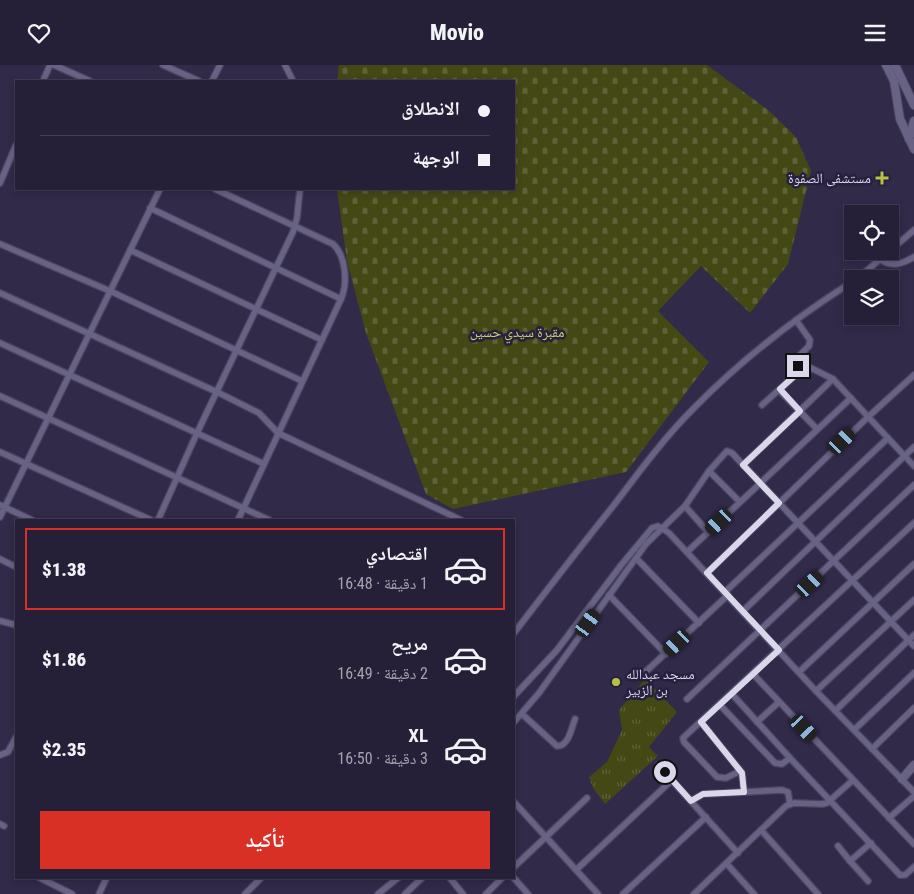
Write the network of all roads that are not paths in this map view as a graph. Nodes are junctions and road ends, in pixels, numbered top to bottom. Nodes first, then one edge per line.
1 (50, 65) edge
2 (54, 65) edge
3 (163, 65) edge
4 (220, 65) edge
5 (285, 65) edge
6 (886, 65) edge
7 (895, 65) edge
8 (901, 74) junction
9 (43, 80) edge
10 (88, 80) edge
11 (197, 80) edge
12 (212, 80) edge
13 (292, 80) edge
14 (894, 81) junction
15 (914, 105) edge
16 (914, 121) edge
17 (909, 139) junction
18 (15, 147) edge
19 (914, 149) edge
20 (0, 183) edge
21 (159, 190) edge
22 (217, 190) edge
23 (300, 190) edge
24 (150, 208) junction
25 (295, 226) junction
26 (914, 231) edge
27 (0, 244) edge
28 (899, 244) edge
29 (130, 250) junction
30 (914, 257) edge
31 (881, 260) joint
32 (276, 267) junction
33 (868, 270) edge
34 (844, 287) edge
35 (110, 291) junction
36 (0, 293) edge
37 (341, 299) junction
38 (256, 309) junction
39 (796, 320) junction
40 (89, 334) junction
41 (322, 339) junction
42 (0, 343) edge
43 (237, 350) junction
44 (801, 370) junction
45 (69, 375) junction
46 (914, 375) edge
47 (833, 379) junction
48 (302, 381) junction
49 (780, 389) junction
50 (217, 392) junction
51 (0, 396) edge
52 (850, 397) junction
53 (762, 405) dead end
54 (800, 411) junction
55 (868, 417) junction
56 (48, 418) junction
57 (817, 429) junction
58 (197, 433) junction
59 (278, 433) junction
60 (888, 438) junction
61 (914, 447) edge
62 (0, 452) edge
63 (905, 456) junction
64 (26, 463) junction
65 (264, 464) junction
66 (743, 465) junction
67 (914, 466) edge
68 (709, 471) junction
69 (177, 478) junction
70 (760, 483) junction
71 (914, 485) edge
72 (740, 502) junction
73 (779, 503) junction
74 (2, 506) edge
75 (685, 506) junction
76 (244, 509) junction
77 (0, 517) edge
78 (30, 519) edge
79 (149, 519) edge
80 (158, 519) edge
81 (239, 519) edge
82 (267, 519) edge
83 (459, 519) edge
84 (798, 523) junction
85 (914, 523) edge
86 (662, 527) junction
87 (708, 532) junction
88 (815, 541) junction
89 (687, 552) junction
90 (636, 558) junction
91 (0, 559) edge
92 (834, 561) junction
93 (914, 564) edge
94 (15, 566) edge
95 (707, 573) junction
96 (853, 581) junction
97 (726, 594) junction
98 (609, 595) junction
99 (914, 600) edge
100 (873, 602) junction
101 (743, 611) junction
102 (0, 621) edge
103 (891, 621) junction
104 (699, 623) junction
105 (15, 625) edge
106 (761, 630) junction
107 (515, 632) edge
108 (914, 635) edge
109 (908, 640) junction
110 (914, 646) edge
111 (779, 650) junction
112 (666, 653) junction
113 (799, 672) junction
114 (914, 673) edge
115 (753, 674) junction
116 (641, 676) dead end
117 (816, 691) junction
118 (732, 694) junction
119 (515, 695) edge
120 (687, 699) dead end
121 (779, 702) junction
122 (720, 705) junction
123 (914, 708) edge
124 (836, 710) junction
125 (522, 714) junction
126 (575, 719) dead end
127 (515, 721) edge
128 (701, 722) junction
129 (757, 722) junction
130 (854, 730) junction
131 (15, 739) edge
132 (872, 749) junction
133 (0, 755) edge
134 (790, 758) junction
135 (658, 765) dead end
136 (914, 765) edge
137 (740, 771) junction
138 (902, 779) junction
139 (672, 780) junction
140 (852, 780) junction
141 (744, 792) junction
142 (914, 794) edge
143 (587, 798) dead end
144 (830, 800) junction
145 (691, 801) junction
146 (515, 803) edge
147 (790, 804) junction
148 (706, 817) junction
149 (890, 818) junction
150 (761, 830) junction
151 (545, 837) junction
152 (871, 843) junction
153 (914, 844) edge
154 (838, 846) dead end
155 (738, 853) junction
156 (850, 861) junction
157 (727, 864) junction
158 (515, 866) edge
159 (914, 867) edge
160 (576, 870) junction
161 (42, 879) edge
162 (106, 879) edge
163 (260, 879) edge
164 (397, 879) edge
165 (421, 879) edge
166 (451, 879) edge
167 (501, 879) edge
168 (515, 879) edge
169 (868, 881) dead end
170 (72, 894) edge
171 (99, 894) edge
172 (245, 894) edge
173 (378, 894) edge
174 (405, 894) edge
175 (464, 894) edge
176 (486, 894) edge
177 (528, 894) edge
178 (598, 894) edge
179 (623, 894) edge
180 (694, 894) edge
181 (754, 894) edge
182 (818, 894) edge

1 - 9 street
2 - 10 street
3 - 11 street
4 - 12 street
5 - 13 street
6 - 14 street
7 - 8 street
8 - 14 street
8 - 15 street
14 - 17 street
16 - 17 street
17 - 19 street
18 - 20 street
21 - 24 street
22 - 25 street
23 - 25 street
24 - 29 street
24 - 32 street
25 - 32 street
25 - 37 street
26 - 28 street
27 - 35 street
29 - 35 street
29 - 38 street
30 - 31 street
31 - 33 street
32 - 37 street
32 - 38 street
34 - 39 street
35 - 40 street
35 - 43 street
36 - 40 street
37 - 41 street
38 - 41 street
38 - 43 street
39 - 44 street
39 - 107 street
40 - 45 street
40 - 50 street
41 - 48 street
42 - 45 street
43 - 48 street
43 - 50 street
44 - 47 street
44 - 49 street
45 - 56 street
45 - 58 street
46 - 55 street
47 - 52 street
47 - 54 street
48 - 59 street
49 - 53 street
49 - 54 street
50 - 58 street
50 - 59 street
51 - 56 street
52 - 55 street
52 - 57 street
54 - 57 street
54 - 66 street
55 - 60 street
55 - 73 street
56 - 64 street
56 - 69 street
57 - 70 street
58 - 65 street
58 - 69 street
59 - 65 street
59 - 83 street
60 - 63 street
60 - 84 street
61 - 63 street
62 - 64 street
63 - 67 street
63 - 88 street
64 - 74 street
64 - 79 street
65 - 76 street
66 - 68 street
66 - 70 street
68 - 72 street
68 - 75 street
69 - 76 street
69 - 80 street
70 - 72 street
70 - 73 street
71 - 92 street
72 - 87 street
73 - 84 street
73 - 95 street
74 - 77 street
74 - 78 street
75 - 86 street
75 - 87 street
76 - 81 street
76 - 82 street
84 - 88 street
84 - 97 street
85 - 96 street
86 - 89 street
86 - 90 street
86 - 119 street
87 - 89 street
88 - 92 street
88 - 101 street
89 - 95 street
90 - 98 street
90 - 104 street
91 - 94 street
92 - 96 street
92 - 106 street
93 - 100 street
95 - 97 street
96 - 100 street
96 - 111 street
97 - 101 street
97 - 104 street
98 - 112 street
98 - 125 street
99 - 103 street
100 - 103 street
100 - 113 street
101 - 106 street
102 - 105 street
103 - 109 street
103 - 117 street
104 - 112 street
106 - 111 street
106 - 120 street
108 - 109 street
109 - 110 street
109 - 124 street
111 - 113 street
111 - 115 street
112 - 116 street
113 - 117 street
114 - 130 street
115 - 118 street
115 - 121 street
117 - 124 street
118 - 122 street
118 - 129 street
121 - 129 street
121 - 140 street
122 - 128 street
122 - 134 street
123 - 132 street
124 - 130 street
125 - 126 street
125 - 127 street
128 - 137 street
128 - 137 street
129 - 134 street
130 - 132 street
131 - 133 street
132 - 138 street
134 - 144 street
135 - 139 street
136 - 138 street
137 - 141 street
138 - 142 street
139 - 145 street
139 - 160 street
140 - 144 street
140 - 149 street
141 - 145 street
141 - 147 street
142 - 149 street
143 - 151 street
144 - 147 street
144 - 152 street
145 - 148 street
146 - 151 street
147 - 150 street
148 - 155 street
148 - 179 street
149 - 153 street
150 - 155 street
150 - 182 street
151 - 158 street
151 - 160 street
152 - 156 street
152 - 159 street
154 - 156 street
155 - 157 street
156 - 169 street
157 - 180 street
157 - 181 street
160 - 178 street
161 - 170 street
162 - 171 street
163 - 172 street
164 - 173 street
165 - 174 street
166 - 175 street
167 - 176 street
168 - 177 street

